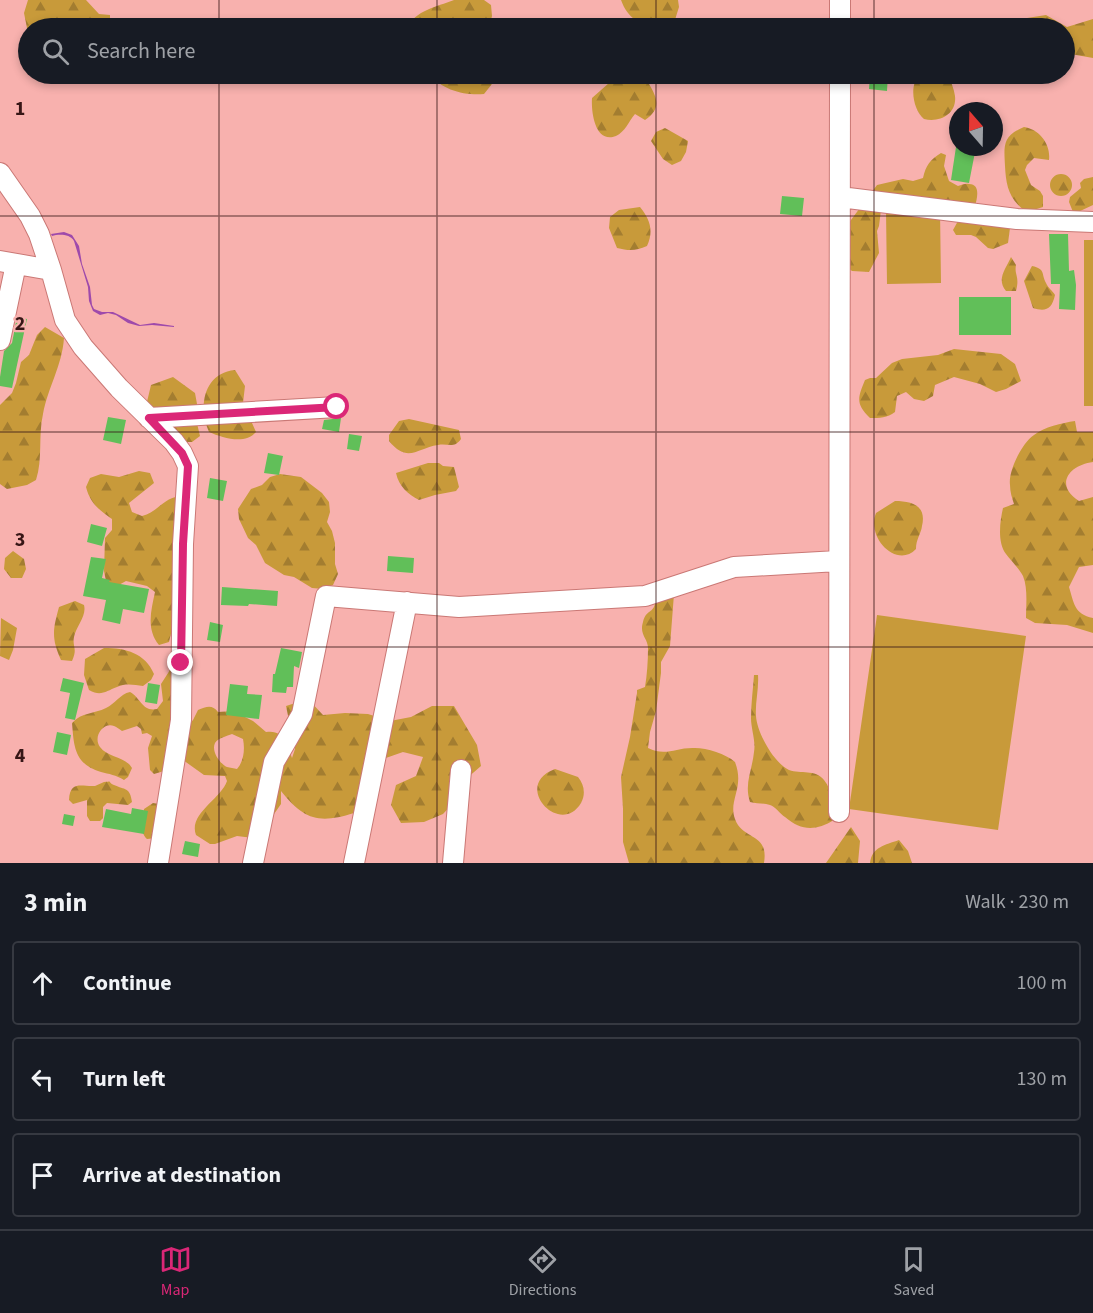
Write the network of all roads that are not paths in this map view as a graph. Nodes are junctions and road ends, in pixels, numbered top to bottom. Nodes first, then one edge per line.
1 (840, 0) edge
2 (840, 18) edge
3 (840, 84) edge
4 (0, 173) edge
5 (840, 196) junction
6 (1093, 222) edge
7 (8, 263) edge
8 (51, 270) junction
9 (0, 340) edge
10 (337, 407) dead end
11 (149, 418) junction
12 (838, 561) junction
13 (407, 602) junction
14 (461, 770) dead end
15 (839, 812) dead end
16 (158, 863) edge
17 (253, 863) edge
18 (354, 863) edge
19 (453, 863) edge

1 - 2 street
3 - 5 street
4 - 8 street
5 - 6 street
5 - 12 street
7 - 8 street
7 - 9 street
8 - 11 street
10 - 11 street
11 - 16 street
12 - 13 street
12 - 15 street
13 - 17 street
13 - 18 street
14 - 19 street

